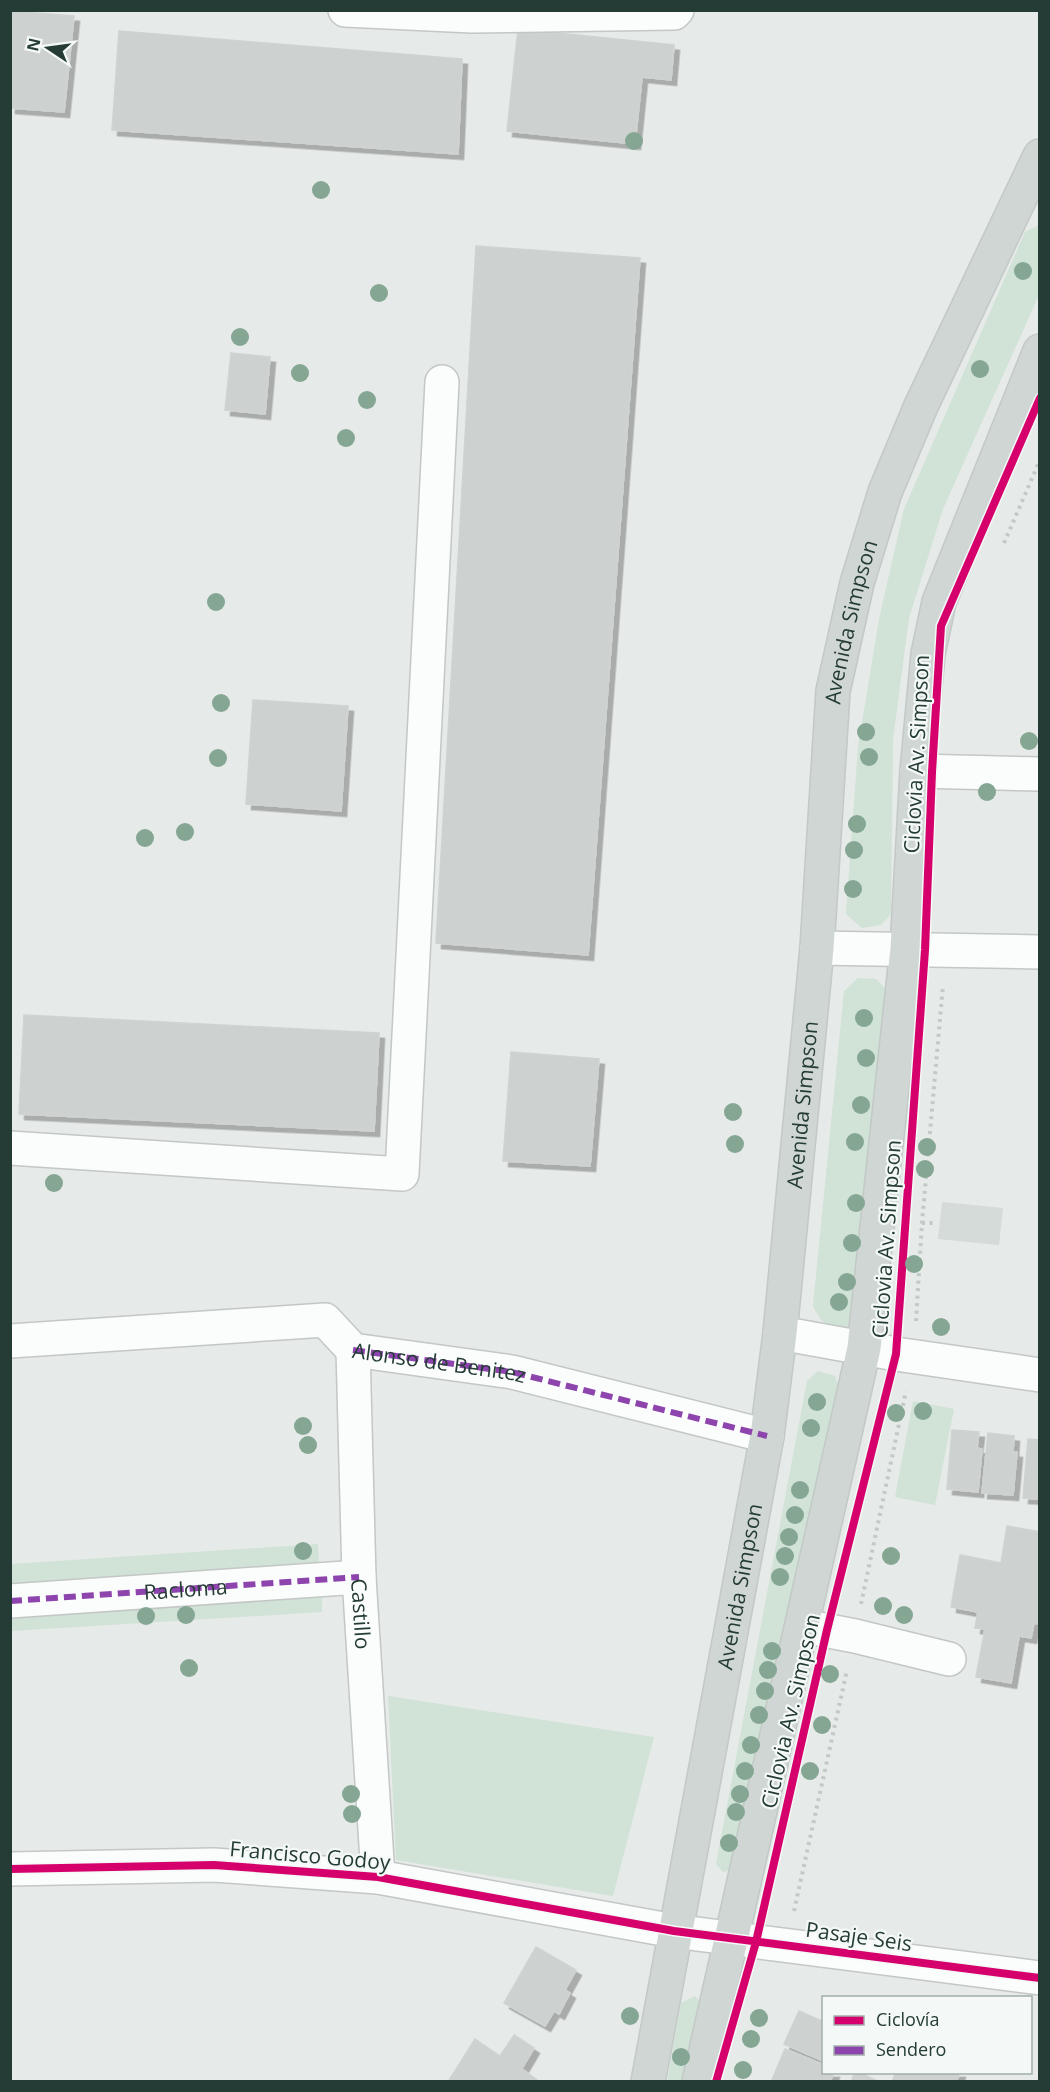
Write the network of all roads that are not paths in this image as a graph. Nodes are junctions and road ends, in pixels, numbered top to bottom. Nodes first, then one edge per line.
1 (345, 10) edge
2 (677, 10) edge
3 (1040, 156) edge
4 (1033, 190) edge
5 (1040, 351) edge
6 (442, 382) dead end
7 (917, 771) junction
8 (1040, 774) edge
9 (817, 948) junction
10 (907, 949) junction
11 (1040, 952) edge
12 (10, 1148) edge
13 (780, 1333) junction
14 (10, 1341) edge
15 (864, 1348) junction
16 (353, 1350) junction
17 (1040, 1375) edge
18 (767, 1436) junction
19 (359, 1577) junction
20 (10, 1601) edge
21 (803, 1626) junction
22 (949, 1659) dead end
23 (10, 1869) edge
24 (378, 1877) junction
25 (674, 1931) junction
26 (732, 1940) junction
27 (1040, 1978) edge
28 (648, 2082) edge
29 (699, 2082) edge

1 - 2 street
3 - 4 main road, Avenida Simpson
4 - 9 main road, Avenida Simpson
5 - 7 main road
6 - 12 street
7 - 8 street
7 - 10 main road
9 - 10 street
9 - 13 main road, Avenida Simpson
10 - 11 street
10 - 15 main road
13 - 15 street
13 - 18 main road, Avenida Simpson
14 - 16 street, Alonso de Benitez
15 - 17 street
15 - 21 main road
16 - 18 street, Alonso de Benitez
16 - 19 street, Castillo
18 - 25 main road, Avenida Simpson
19 - 20 street, Racloma
19 - 24 street, Castillo
21 - 22 street
21 - 26 main road
23 - 24 street, Francisco Godoy
24 - 25 street, Francisco Godoy
25 - 26 street, Pasaje Seis
25 - 28 main road, Avenida Simpson
26 - 27 street, Pasaje Seis
26 - 29 main road

